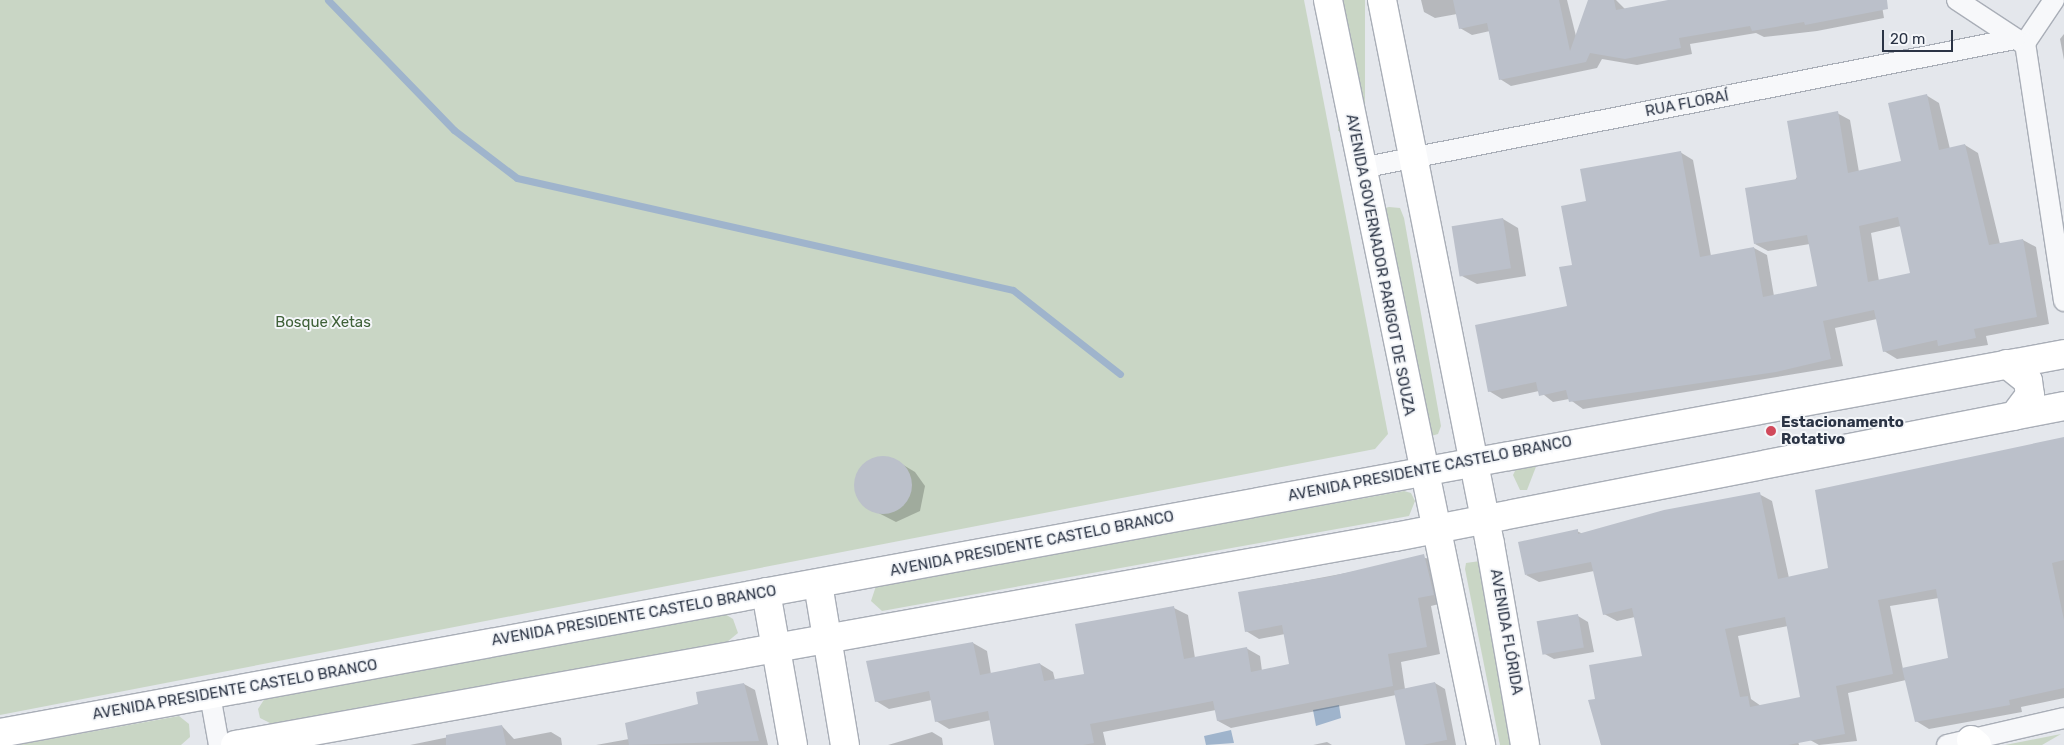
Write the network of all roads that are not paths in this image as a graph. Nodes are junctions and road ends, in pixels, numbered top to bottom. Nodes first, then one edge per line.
1 (1328, 0) edge
2 (1382, 0) edge
3 (1957, 0) edge
4 (2054, 0) edge
5 (2020, 41) junction
6 (1412, 158) junction
7 (1361, 168) junction
8 (2064, 301) edge
9 (2064, 354) edge
10 (2007, 364) junction
11 (2064, 406) edge
12 (2014, 416) junction
13 (1473, 462) junction
14 (1422, 470) junction
15 (1485, 519) junction
16 (1434, 529) junction
17 (818, 584) junction
18 (766, 592) junction
19 (826, 640) junction
20 (774, 649) junction
21 (210, 694) junction
22 (2064, 718) edge
23 (0, 734) edge
24 (1965, 743) edge
25 (219, 745) edge
26 (235, 745) edge
27 (793, 745) edge
28 (845, 745) edge
29 (1481, 745) edge
30 (1525, 745) edge

1 - 7 main road, AVENIDA GOVERNADOR PARIGOT DE SOUZA
2 - 6 main road
3 - 5 street
4 - 5 street
5 - 6 street, RUA FLORAÍ
5 - 8 street
6 - 7 street, RUA FLORAÍ
6 - 13 main road
7 - 14 main road, AVENIDA GOVERNADOR PARIGOT DE SOUZA
9 - 10 main road, AVENIDA PRESIDENTE CASTELO BRANCO
10 - 12 main road
10 - 13 main road, AVENIDA PRESIDENTE CASTELO BRANCO
11 - 12 main road
12 - 15 main road
13 - 14 main road, AVENIDA PRESIDENTE CASTELO BRANCO
13 - 15 main road
14 - 16 main road, AVENIDA GOVERNADOR PARIGOT DE SOUZA
14 - 17 main road, AVENIDA PRESIDENTE CASTELO BRANCO
15 - 16 main road
15 - 30 main road, AVENIDA FLÓRIDA
16 - 19 main road
16 - 29 main road
17 - 18 main road, AVENIDA PRESIDENTE CASTELO BRANCO
17 - 19 main road
18 - 20 main road
18 - 21 main road, AVENIDA PRESIDENTE CASTELO BRANCO
19 - 20 main road
19 - 28 main road
20 - 26 main road
20 - 27 main road
21 - 23 main road, AVENIDA PRESIDENTE CASTELO BRANCO
21 - 25 street
22 - 24 street

